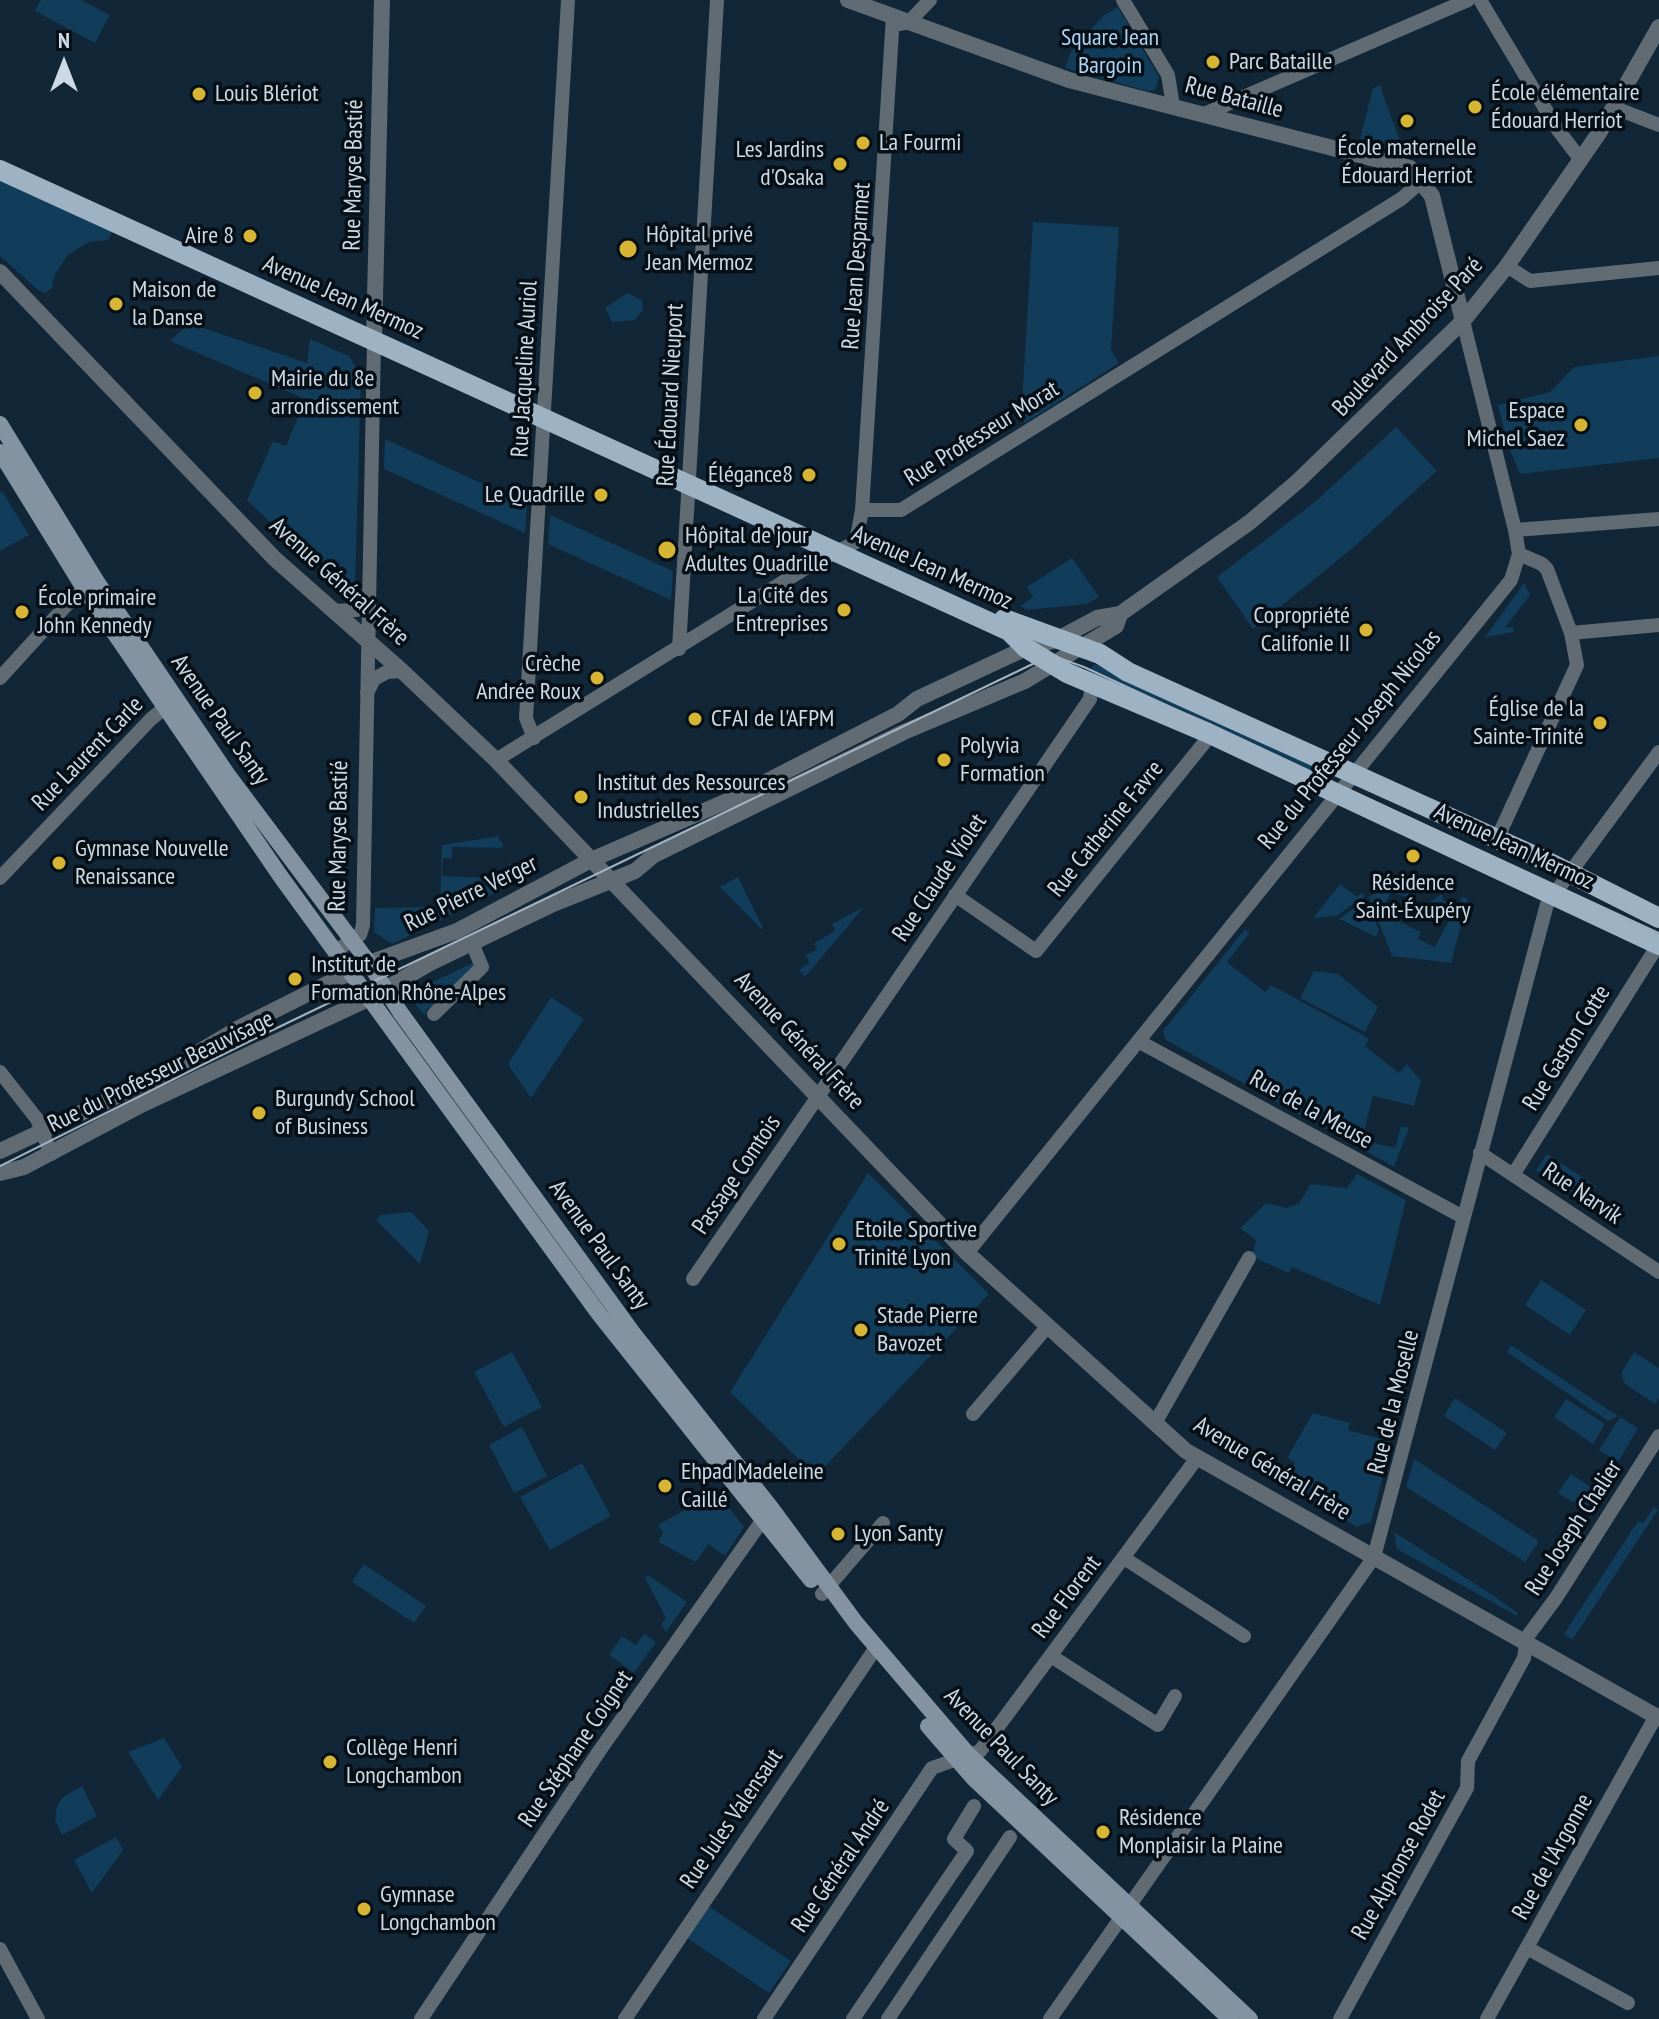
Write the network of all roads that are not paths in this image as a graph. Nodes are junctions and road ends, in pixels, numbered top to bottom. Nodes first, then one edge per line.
1 (382, 0) edge
2 (568, 0) edge
3 (717, 0) edge
4 (848, 0) edge
5 (930, 0) edge
6 (1123, 0) edge
7 (1468, 0) edge
8 (1480, 0) edge
9 (899, 21) junction
10 (1659, 27) edge
11 (1248, 96) junction
12 (1173, 106) junction
13 (1615, 108) junction
14 (1202, 115) junction
15 (1240, 125) junction
16 (1659, 125) edge
17 (0, 160) edge
18 (1581, 160) junction
19 (0, 170) edge
20 (1421, 182) junction
21 (1507, 266) junction
22 (1659, 268) edge
23 (0, 272) edge
24 (1463, 321) junction
25 (374, 336) junction
26 (544, 415) junction
27 (0, 424) edge
28 (0, 452) edge
29 (688, 481) junction
30 (862, 510) junction
31 (1659, 519) edge
32 (1515, 530) junction
33 (842, 550) junction
34 (1519, 554) junction
35 (91, 586) junction
36 (369, 591) junction
37 (333, 611) junction
38 (1120, 614) junction
39 (1659, 625) edge
40 (1571, 633) junction
41 (366, 639) junction
42 (1056, 640) junction
43 (1081, 647) junction
44 (1026, 648) junction
45 (679, 649) junction
46 (1052, 665) junction
47 (402, 671) junction
48 (0, 678) edge
49 (1092, 682) junction
50 (170, 703) junction
51 (365, 709) junction
52 (1208, 733) junction
53 (534, 738) junction
54 (1659, 752) edge
55 (496, 760) junction
56 (1354, 772) junction
57 (1337, 794) junction
58 (1497, 839) junction
59 (591, 860) junction
60 (1575, 866) junction
61 (0, 878) edge
62 (612, 881) junction
63 (1554, 893) junction
64 (955, 895) junction
65 (1659, 918) edge
66 (352, 941) junction
67 (472, 943) junction
68 (1658, 945) edge
69 (337, 950) junction
70 (369, 963) junction
71 (354, 973) junction
72 (378, 994) junction
73 (434, 1014) dead end
74 (1138, 1041) junction
75 (0, 1072) edge
76 (450, 1081) junction
77 (433, 1086) junction
78 (818, 1095) junction
79 (43, 1130) junction
80 (0, 1151) edge
81 (1480, 1153) junction
82 (51, 1154) junction
83 (0, 1173) edge
84 (1513, 1175) junction
85 (1463, 1217) junction
86 (967, 1253) junction
87 (1249, 1258) dead end
88 (1659, 1272) edge
89 (693, 1279) dead end
90 (1047, 1327) junction
91 (973, 1414) dead end
92 (1155, 1423) junction
93 (1659, 1436) edge
94 (1197, 1458) junction
95 (767, 1513) junction
96 (883, 1523) dead end
97 (1374, 1557) junction
98 (1124, 1558) junction
99 (826, 1591) junction
100 (1244, 1636) dead end
101 (1527, 1643) junction
102 (874, 1649) junction
103 (1051, 1656) junction
104 (1175, 1696) dead end
105 (1657, 1717) edge
106 (960, 1755) junction
107 (974, 1806) dead end
108 (1010, 1837) dead end
109 (1126, 1912) junction
110 (1527, 1948) junction
111 (0, 1949) edge
112 (1628, 2003) dead end
113 (38, 2019) edge
114 (421, 2019) edge
115 (625, 2019) edge
116 (764, 2019) edge
117 (853, 2019) edge
118 (888, 2019) edge
119 (1050, 2019) edge
120 (1230, 2019) edge
121 (1250, 2019) edge
122 (1340, 2019) edge
123 (1487, 2019) edge

1 - 25 street, Rue Maryse Bastié
2 - 26 street, Rue Jacqueline Auriol
3 - 29 street, Rue Édouard Nieuport
4 - 9 street, Rue Bataille
5 - 9 street
6 - 12 street
7 - 11 street
8 - 18 street
9 - 12 street, Rue Bataille
9 - 30 street, Rue Jean Desparmet
10 - 13 street, Boulevard Ambroise Paré
11 - 14 street
11 - 15 street
12 - 14 street, Rue Bataille
13 - 16 street
13 - 18 street, Boulevard Ambroise Paré
14 - 15 street, Rue Bataille
15 - 20 street, Rue Bataille
17 - 25 main road, Avenue Jean Mermoz
18 - 21 street, Boulevard Ambroise Paré
19 - 25 main road, Avenue Jean Mermoz
20 - 24 street
20 - 30 street, Rue Professeur Morat
21 - 22 street
21 - 24 street, Boulevard Ambroise Paré
23 - 37 street, Avenue Général Frère
24 - 32 street
24 - 38 street, Boulevard Ambroise Paré
25 - 26 main road, Avenue Jean Mermoz
25 - 36 street, Rue Maryse Bastié
26 - 29 main road, Avenue Jean Mermoz
26 - 53 street, Rue Jacqueline Auriol
27 - 35 main road, Avenue Paul Santy
28 - 35 main road, Avenue Paul Santy
29 - 33 main road, Avenue Jean Mermoz
29 - 45 street, Rue Édouard Nieuport
30 - 33 street
31 - 32 street
32 - 34 street
33 - 42 main road, Avenue Jean Mermoz
33 - 44 main road, Avenue Jean Mermoz
33 - 45 street
34 - 40 street
34 - 56 street, Rue du Professeur Joseph Nicolas
35 - 48 street
35 - 50 main road, Avenue Paul Santy
36 - 37 street
36 - 41 street, Rue Maryse Bastié
37 - 41 street, Avenue Général Frère
38 - 42 street, Boulevard Ambroise Paré
38 - 43 street, Boulevard Ambroise Paré
39 - 40 street
40 - 58 street
41 - 47 street, Avenue Général Frère
41 - 51 street, Rue Maryse Bastié
42 - 43 main road, Avenue Jean Mermoz
42 - 44 street, Boulevard Ambroise Paré
43 - 46 street, Boulevard Ambroise Paré
43 - 56 main road, Avenue Jean Mermoz
44 - 46 main road, Avenue Jean Mermoz
44 - 59 street, Rue Pierre Verger
45 - 53 street
46 - 49 main road, Avenue Jean Mermoz
46 - 62 street, Rue Pierre Verger
47 - 51 street, Rue Maryse Bastié
47 - 55 street, Avenue Général Frère
49 - 52 main road, Avenue Jean Mermoz
49 - 64 street, Rue Claude Violet
50 - 61 street, Rue Laurent Carle
50 - 66 main road, Avenue Paul Santy
50 - 69 main road, Avenue Paul Santy
51 - 66 street, Rue Maryse Bastié
52 - 57 main road, Avenue Jean Mermoz
52 - 64 street, Rue Catherine Favre
53 - 55 street
54 - 60 street, Rue de la Moselle
55 - 59 street, Avenue Général Frère
56 - 57 street, Rue du Professeur Joseph Nicolas
56 - 58 main road, Avenue Jean Mermoz
57 - 63 main road, Avenue Jean Mermoz
57 - 74 street, Rue du Professeur Joseph Nicolas
58 - 60 main road, Avenue Jean Mermoz
59 - 62 street, Avenue Général Frère
59 - 70 street, Rue Pierre Verger
60 - 63 street, Rue de la Moselle
60 - 65 main road, Avenue Jean Mermoz
62 - 67 street, Rue Pierre Verger
62 - 78 street, Avenue Général Frère
63 - 68 main road, Avenue Jean Mermoz
63 - 81 street, Rue de la Moselle
64 - 78 street, Rue Claude Violet
66 - 69 street, Rue Maryse Bastié
66 - 70 main road, Avenue Paul Santy
67 - 72 street, Rue Pierre Verger
67 - 73 street, Rue Pierre Verger
68 - 84 street, Rue Gaston Cotte
69 - 71 main road, Avenue Paul Santy
70 - 71 street, Rue du Professeur Beauvisage
70 - 72 main road, Avenue Paul Santy
71 - 72 main road, Avenue Paul Santy
71 - 79 street, Rue du Professeur Beauvisage
72 - 76 main road, Avenue Paul Santy
72 - 77 main road, Avenue Paul Santy
72 - 82 street, Rue du Professeur Beauvisage
74 - 85 street, Rue de la Meuse
74 - 86 street, Rue du Professeur Joseph Nicolas
75 - 79 street
76 - 77 main road
76 - 95 main road, Avenue Paul Santy
77 - 95 main road, Avenue Paul Santy
78 - 86 street, Avenue Général Frère
78 - 89 street, Passage Comtois
79 - 80 street, Rue du Professeur Beauvisage
79 - 82 street
81 - 84 street, Rue Narvik
81 - 85 street, Rue de la Moselle
82 - 83 street, Rue du Professeur Beauvisage
84 - 88 street, Rue Narvik
85 - 97 street, Rue de la Moselle
86 - 90 street, Avenue Général Frère
87 - 92 street
90 - 91 street
90 - 92 street, Avenue Général Frère
92 - 94 street, Avenue Général Frère
93 - 101 street, Rue Joseph Chalier
94 - 97 street, Avenue Général Frère
94 - 98 street, Rue Florent
95 - 99 main road, Avenue Paul Santy
95 - 114 street, Rue Stéphane Coignet
96 - 99 street
97 - 101 street, Avenue Général Frère
97 - 109 street, Rue de la Moselle
98 - 100 street
98 - 103 street, Rue Florent
99 - 102 main road, Avenue Paul Santy
101 - 105 street, Avenue Général Frère
101 - 122 street, Rue Alphonse Rodet
102 - 106 main road, Avenue Paul Santy
102 - 115 street, Rue Jules Valensaut
103 - 104 street
103 - 106 street, Rue Florent
105 - 110 street, Rue de l'Argonne
106 - 109 main road, Avenue Paul Santy
106 - 116 street, Rue Général André
107 - 117 street
108 - 118 street
109 - 119 street, Rue de la Moselle
109 - 120 main road, Avenue Paul Santy
109 - 121 main road, Avenue Paul Santy
110 - 112 street
110 - 123 street, Rue de l'Argonne
111 - 113 street

